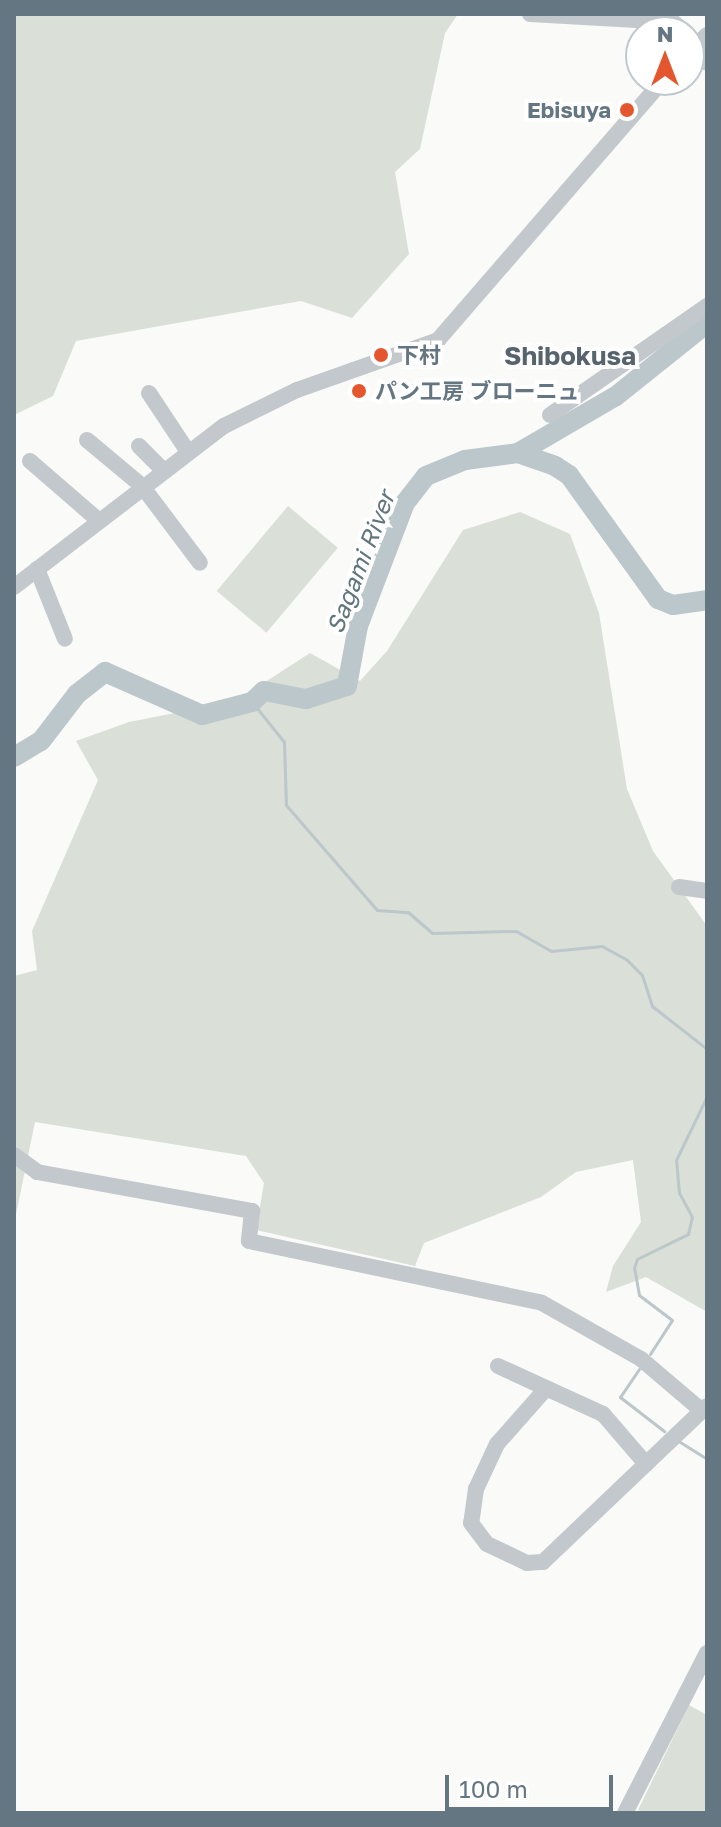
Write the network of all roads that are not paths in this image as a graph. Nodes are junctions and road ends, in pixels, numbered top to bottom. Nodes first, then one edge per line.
1 (530, 14) edge
2 (625, 19) edge
3 (649, 96) edge
4 (707, 306) edge
5 (149, 393) dead end
6 (550, 415) dead end
7 (87, 440) dead end
8 (139, 446) dead end
9 (188, 452) junction
10 (30, 461) dead end
11 (163, 470) junction
12 (142, 486) junction
13 (98, 520) junction
14 (200, 563) dead end
15 (37, 569) junction
16 (14, 587) edge
17 (65, 639) dead end
18 (679, 887) dead end
19 (707, 891) edge
20 (14, 1155) edge
21 (498, 1366) dead end
22 (543, 1392) junction
23 (704, 1408) edge
24 (646, 1464) junction
25 (705, 1662) edge
26 (625, 1813) edge

1 - 2 street
3 - 9 street
4 - 6 street
5 - 9 street
7 - 12 street
8 - 11 street
9 - 11 street
10 - 13 street
11 - 12 street
12 - 13 street
12 - 14 street
13 - 15 street
15 - 16 street
15 - 17 street
18 - 19 street
20 - 23 street
21 - 22 street
22 - 24 street
22 - 24 street
23 - 24 street
25 - 26 street

